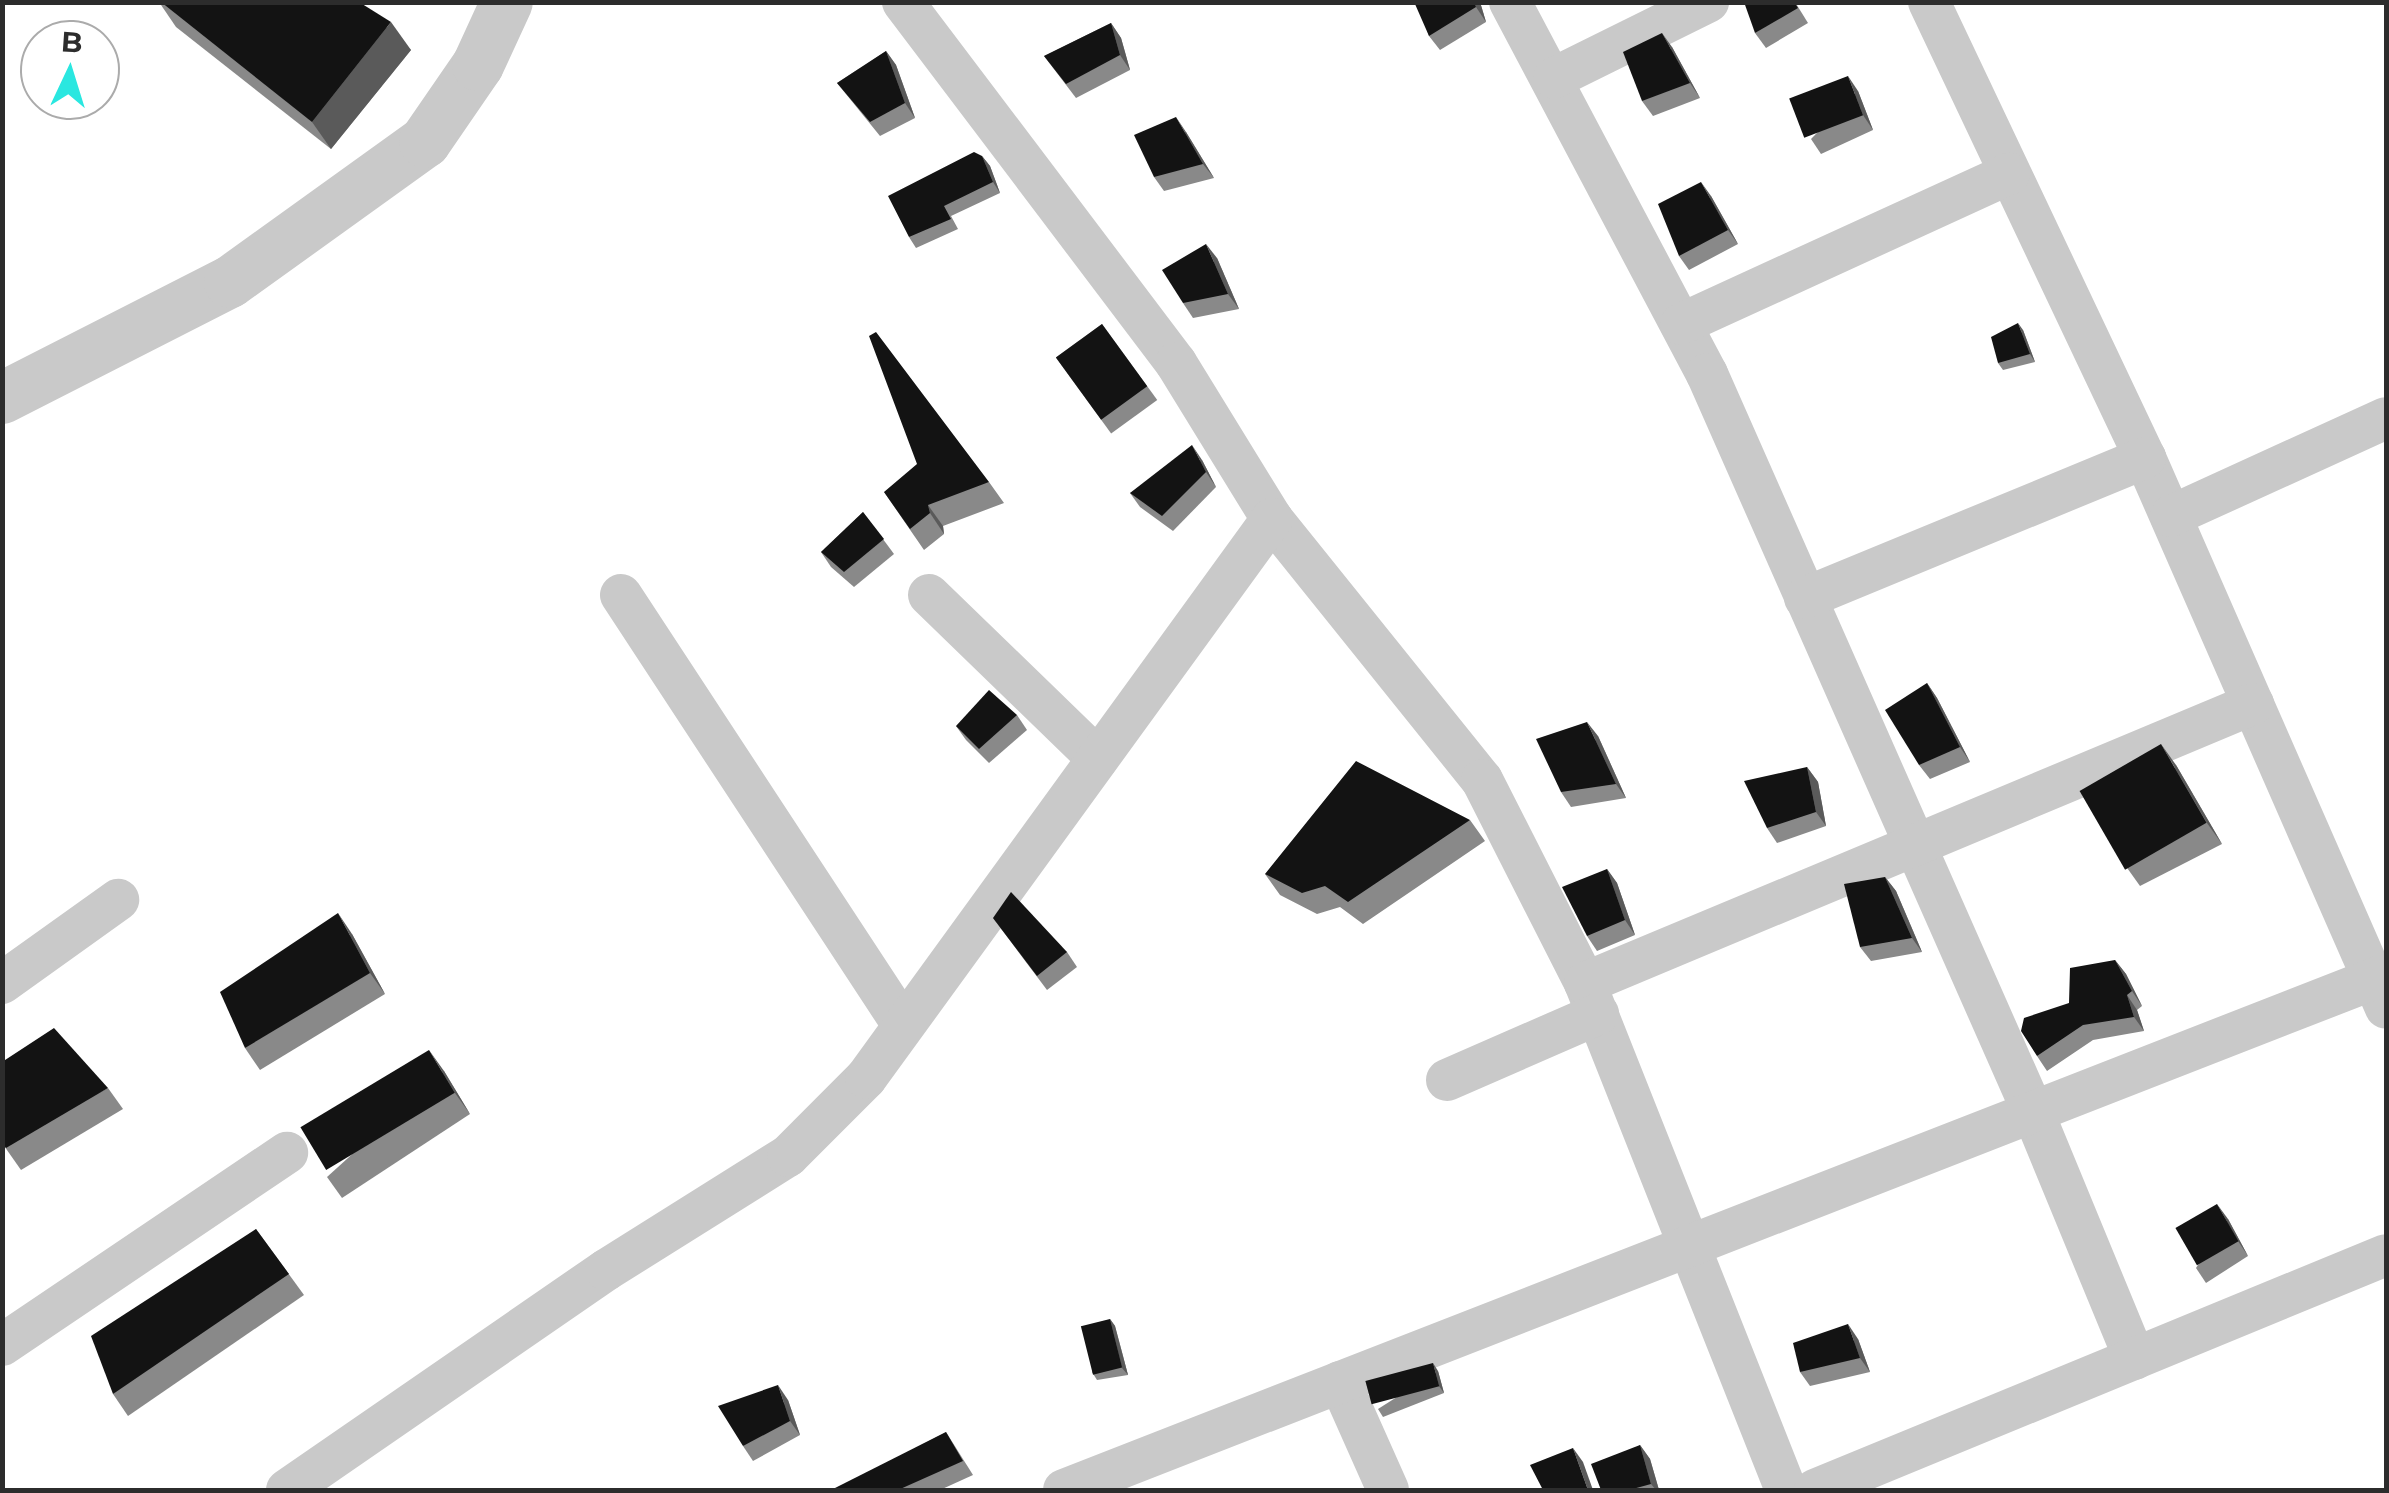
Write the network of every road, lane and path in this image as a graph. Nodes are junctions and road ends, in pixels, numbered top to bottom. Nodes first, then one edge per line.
1 (507, 2) edge
2 (903, 2) edge
3 (1510, 2) edge
4 (1708, 2) edge
5 (1929, 2) edge
6 (1554, 78) junction
7 (2010, 174) junction
8 (1681, 324) junction
9 (2, 398) edge
10 (2386, 418) edge
11 (2145, 458) junction
12 (2171, 516) junction
13 (1272, 519) junction
14 (929, 595) dead end
15 (621, 596) dead end
16 (1806, 598) junction
17 (2253, 704) junction
18 (1098, 758) junction
19 (1916, 848) junction
20 (118, 900) dead end
21 (2, 982) edge
22 (2382, 987) edge
23 (1592, 998) junction
24 (904, 1025) junction
25 (1446, 1080) dead end
26 (2033, 1112) junction
27 (287, 1153) dead end
28 (1690, 1246) junction
29 (2386, 1255) edge
30 (2, 1345) edge
31 (2134, 1359) junction
32 (1340, 1382) junction
33 (287, 1490) edge
34 (1064, 1490) edge
35 (1388, 1490) edge
36 (1786, 1490) edge
37 (1815, 1490) edge

1 - 9 street
2 - 13 street
3 - 6 street
4 - 6 street
5 - 7 street
6 - 8 street
7 - 8 street
7 - 11 street
8 - 16 street
10 - 12 street
11 - 12 street
11 - 16 street
12 - 17 street
13 - 18 street
13 - 23 street
14 - 18 street
15 - 24 street
16 - 19 street
17 - 19 street
17 - 22 street
18 - 24 street
19 - 23 street
19 - 26 street
20 - 21 street
22 - 26 street
23 - 25 street
23 - 28 street
24 - 33 street
26 - 28 street
26 - 31 street
27 - 30 street
28 - 32 street
28 - 36 street
29 - 31 street
31 - 37 street
32 - 34 street
32 - 35 street

